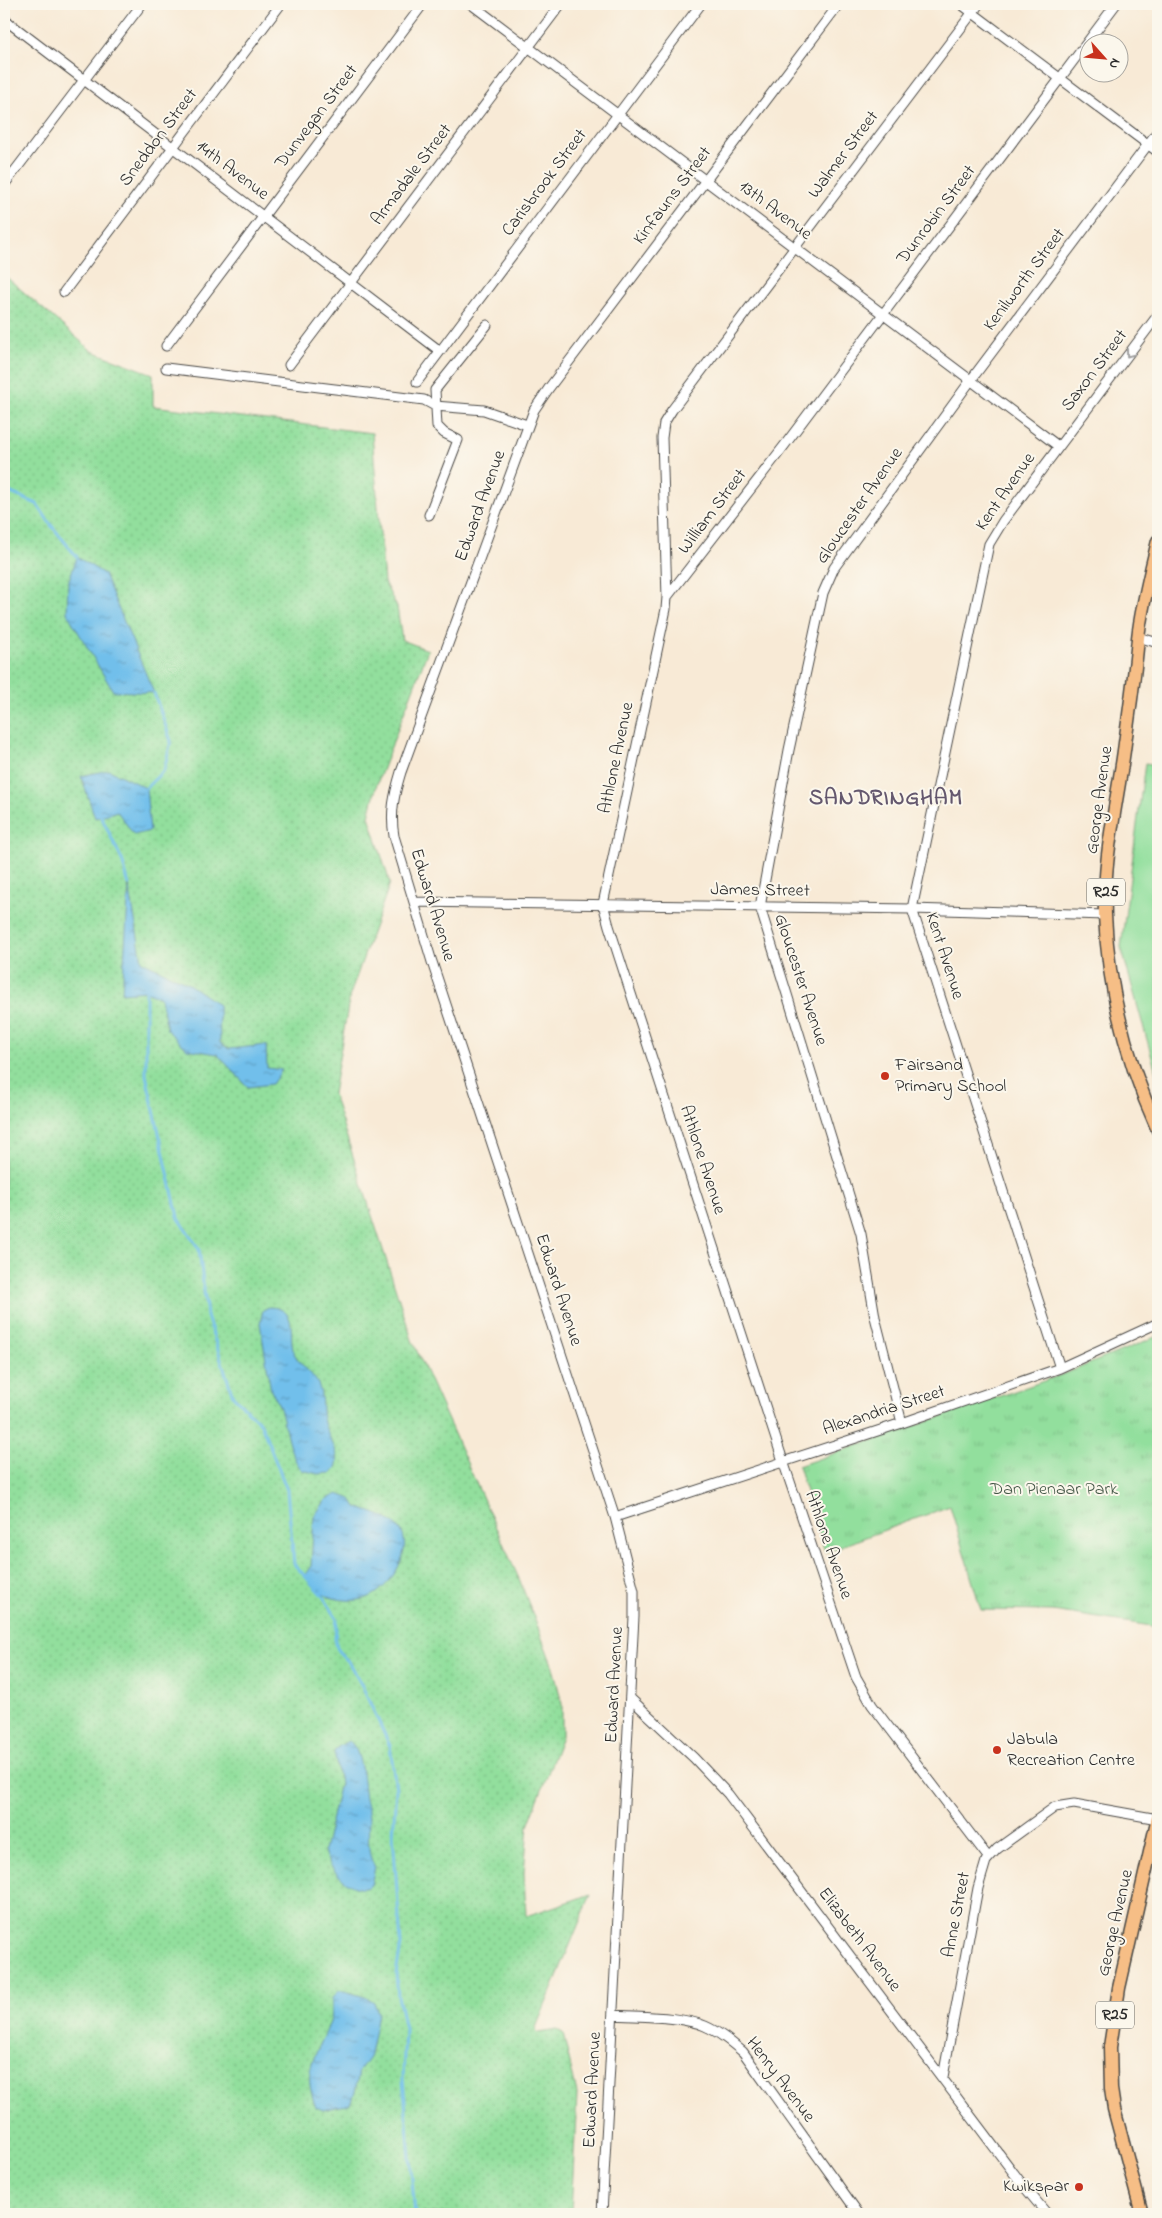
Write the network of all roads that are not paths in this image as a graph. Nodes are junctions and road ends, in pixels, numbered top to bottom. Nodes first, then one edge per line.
1 (142, 4) edge
2 (281, 4) edge
3 (423, 4) edge
4 (471, 4) edge
5 (561, 4) edge
6 (701, 4) edge
7 (839, 4) edge
8 (961, 4) edge
9 (978, 4) edge
10 (1116, 4) edge
11 (972, 12) junction
12 (4, 18) edge
13 (528, 47) junction
14 (1061, 78) junction
15 (84, 80) junction
16 (618, 114) junction
17 (1158, 131) edge
18 (1148, 145) junction
19 (173, 147) junction
20 (1158, 152) edge
21 (705, 180) junction
22 (4, 185) edge
23 (263, 215) junction
24 (795, 246) junction
25 (351, 283) junction
26 (64, 292) dead end
27 (882, 314) junction
28 (1158, 315) edge
29 (487, 325) dead end
30 (166, 346) dead end
31 (440, 350) junction
32 (289, 365) dead end
33 (166, 368) dead end
34 (971, 380) junction
35 (417, 382) dead end
36 (435, 406) junction
37 (534, 410) joint
38 (664, 423) joint
39 (527, 425) junction
40 (784, 446) joint
41 (1058, 446) junction
42 (919, 450) joint
43 (429, 515) dead end
44 (1158, 541) edge
45 (1158, 581) edge
46 (667, 597) junction
47 (1140, 641) junction
48 (1158, 643) edge
49 (414, 902) junction
50 (603, 904) junction
51 (760, 907) junction
52 (912, 909) junction
53 (1105, 915) junction
54 (1158, 1130) edge
55 (1158, 1324) edge
56 (1060, 1368) junction
57 (902, 1423) junction
58 (783, 1461) junction
59 (615, 1517) junction
60 (630, 1699) junction
61 (1158, 1818) edge
62 (1156, 1840) edge
63 (988, 1857) junction
64 (613, 2014) junction
65 (942, 2077) junction
66 (602, 2214) edge
67 (858, 2214) edge
68 (1047, 2214) edge
69 (1142, 2214) edge

1 - 15 street
2 - 19 street, Sneddon Street
3 - 23 street, Dunvegan Street
4 - 13 street, 13th Avenue
5 - 13 street, Armadale Street
6 - 16 street, Carisbrook Street
7 - 21 street, Kinfauns Street
8 - 11 street
9 - 11 street, Walmer Street
10 - 14 street, Dunrobin Street
11 - 14 street
11 - 24 street, Walmer Street
12 - 15 street, 14th Avenue
13 - 16 street, 13th Avenue
13 - 25 street, Armadale Street
14 - 18 street
14 - 27 street, Dunrobin Street
15 - 19 street, 14th Avenue
15 - 22 street
16 - 21 street, 13th Avenue
16 - 31 street, Carisbrook Street
17 - 18 street, Kenilworth Street
18 - 20 street
18 - 34 street, Kenilworth Street
19 - 23 street, 14th Avenue
19 - 26 street, Sneddon Street
21 - 24 street, 13th Avenue
21 - 37 street, Kinfauns Street
23 - 25 street, 14th Avenue
23 - 30 street, Dunvegan Street
24 - 27 street, 13th Avenue
24 - 38 street, Walmer Street
25 - 31 street, 14th Avenue
25 - 32 street, Armadale Street
27 - 34 street, 13th Avenue
27 - 40 street, Dunrobin Street
28 -> 41 street, Saxon Street
29 - 36 street
31 - 35 street, Carisbrook Street
33 - 36 street
34 - 41 street, 13th Avenue
34 - 42 street, Kenilworth Street
36 - 39 street
36 - 43 street
37 - 39 street, Edward Avenue
38 - 46 street, Athlone Avenue
39 - 49 street, Edward Avenue
40 - 46 street, William Street
41 - 52 street, Kent Avenue
42 - 51 street, Gloucester Avenue
44 - 47 main road, George Avenue / R25
45 - 47 main road, George Avenue / R25
46 - 50 street, Athlone Avenue
47 - 48 street
47 - 53 main road, George Avenue / R25
49 - 50 street, James Street
49 - 59 street, Edward Avenue
50 - 51 street, James Street
50 - 58 street, Athlone Avenue
51 - 52 street, James Street
51 - 57 street, Gloucester Avenue
52 - 53 street, James Street
52 - 56 street, Kent Avenue
53 - 54 main road, George Avenue / R25
55 - 56 street, Alexandria Street
56 - 57 street, Alexandria Street
57 - 58 street, Alexandria Street
58 - 59 street, Alexandria Street
58 - 63 street, Athlone Avenue
59 - 60 street, Edward Avenue
60 - 64 street, Edward Avenue
60 - 65 street, Elizabeth Avenue
61 - 62 main road, George Avenue / R25
61 - 63 street, Anne Street
62 - 69 main road, George Avenue / R25
63 - 65 street, Anne Street
64 - 66 street, Edward Avenue
64 - 67 street, Henry Avenue
65 - 68 street, Elizabeth Avenue

